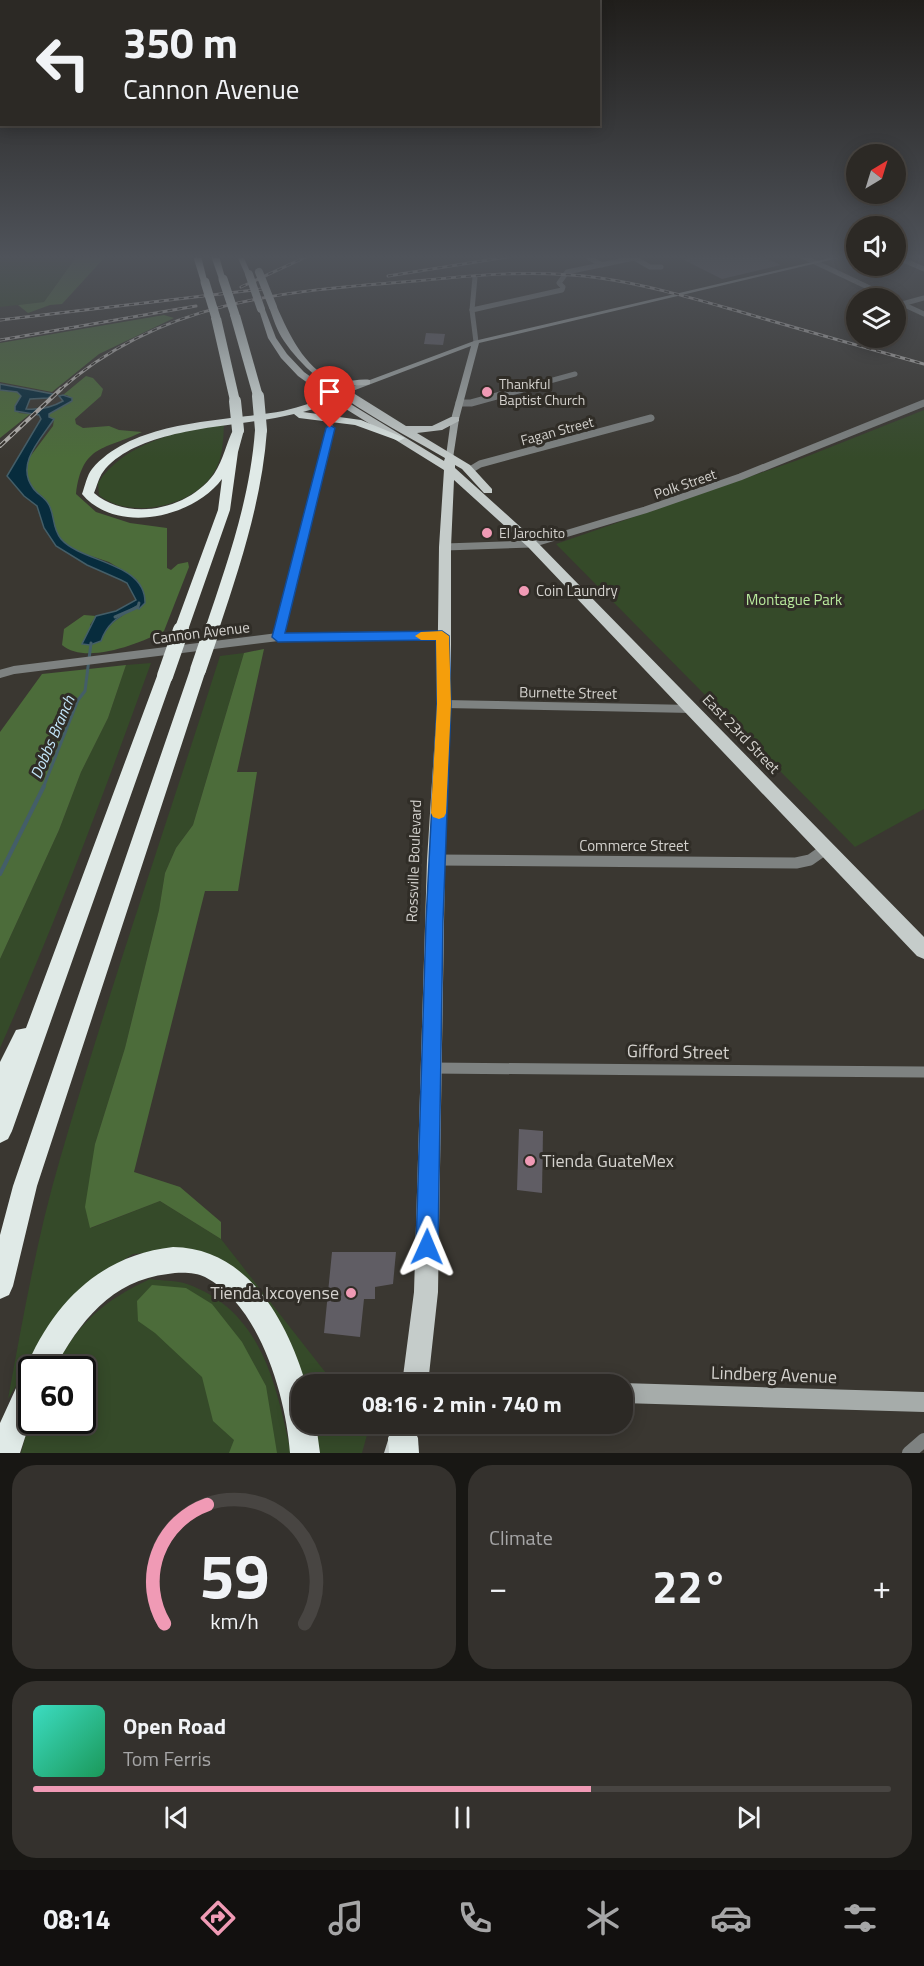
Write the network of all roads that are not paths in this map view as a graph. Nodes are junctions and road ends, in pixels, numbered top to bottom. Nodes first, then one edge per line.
1 (217, 324) edge
2 (238, 324) edge
3 (267, 324) edge
4 (280, 324) edge
5 (474, 324) edge
6 (553, 324) edge
7 (476, 342) junction
8 (575, 374) dead end
9 (367, 382) junction
10 (331, 384) junction
11 (339, 396) junction
12 (459, 403) junction
13 (924, 403) edge
14 (280, 414) junction
15 (651, 418) dead end
16 (455, 419) junction
17 (330, 428) dead end
18 (401, 433) junction
19 (232, 452) junction
20 (449, 462) junction
21 (470, 470) junction
22 (478, 494) junction
23 (447, 505) junction
24 (532, 544) junction
25 (444, 547) junction
26 (442, 636) junction
27 (278, 637) junction
28 (0, 674) edge
29 (444, 704) junction
30 (692, 709) junction
31 (827, 848) junction
32 (436, 860) junction
33 (924, 950) edge
34 (60, 968) junction
35 (431, 1068) junction
36 (924, 1072) edge
37 (0, 1086) edge
38 (0, 1131) edge
39 (0, 1286) edge
40 (47, 1356) edge
41 (416, 1374) edge
42 (633, 1393) edge
43 (924, 1402) edge
44 (18, 1412) edge
45 (924, 1440) edge
46 (4, 1453) edge
47 (305, 1453) edge
48 (909, 1453) edge

1 - 19 highway, bridge
2 - 39 highway, bridge
3 - 11 main road, East 23rd Street, bridge
4 - 10 main road, East 23rd Street, bridge
5 - 7 street
6 - 7 main road
7 - 9 main road
7 - 11 main road
7 - 12 main road, Rossville Boulevard
8 - 12 street
9 - 10 main road
9 - 11 main road
10 - 11 main road, East 23rd Street
11 - 14 highway
11 - 18 main road, East 23rd Street
12 - 16 main road, Rossville Boulevard
13 - 24 street, Polk Street
14 - 18 highway
14 - 19 highway
15 - 21 street, Fagan Street
16 - 18 main road
16 - 20 main road, Rossville Boulevard
17 - 27 street
18 - 20 main road, East 23rd Street
19 - 34 highway, bridge
20 - 21 main road, East 23rd Street
20 - 22 main road, East 23rd Street
20 - 23 main road, Rossville Boulevard
21 - 24 main road, East 23rd Street
22 - 23 main road
22 - 24 main road, East 23rd Street
23 - 25 main road, Rossville Boulevard
24 - 25 street, Polk Street
24 - 30 main road, East 23rd Street
25 - 26 main road, Rossville Boulevard
26 - 27 street, Cannon Avenue
26 - 29 main road, Rossville Boulevard
27 - 28 street, Cannon Avenue
29 - 30 street, Burnette Street
29 - 32 main road, Rossville Boulevard
30 - 31 main road, East 23rd Street
31 - 32 street, Commerce Street
31 - 33 main road, East 23rd Street
32 - 35 main road, Rossville Boulevard
34 - 37 highway
34 - 38 highway
35 - 36 street, Gifford Street
35 - 41 main road, Rossville Boulevard
40 - 47 highway
42 - 43 main road, Lindberg Avenue
44 - 46 highway
45 - 48 street

